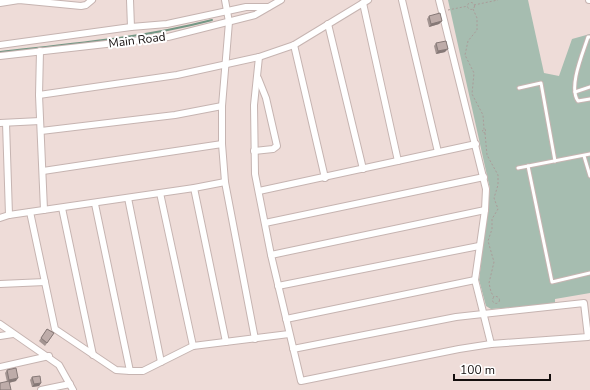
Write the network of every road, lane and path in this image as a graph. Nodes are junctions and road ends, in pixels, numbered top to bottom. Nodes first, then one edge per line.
1 (92, 0) edge
2 (130, 0) edge
3 (225, 0) edge
4 (281, 0) edge
5 (402, 0) edge
6 (439, 0) edge
7 (469, 0) edge
8 (498, 0) edge
9 (0, 2) edge
10 (55, 2) edge
11 (366, 2) edge
12 (470, 3) junction
13 (474, 5) junction
14 (468, 6) junction
15 (270, 7) junction
16 (473, 9) junction
17 (227, 11) junction
18 (443, 11) junction
19 (229, 22) junction
20 (328, 24) junction
21 (131, 27) junction
22 (590, 37) edge
23 (294, 44) junction
24 (0, 46) edge
25 (40, 51) junction
26 (0, 56) edge
27 (259, 57) junction
28 (226, 64) junction
29 (258, 76) junction
30 (590, 87) edge
31 (519, 88) dead end
32 (574, 92) junction
33 (39, 95) junction
34 (590, 100) edge
35 (222, 106) junction
36 (40, 121) junction
37 (3, 123) edge
38 (41, 131) junction
39 (222, 144) junction
40 (476, 144) junction
41 (254, 151) junction
42 (438, 152) junction
43 (590, 154) edge
44 (584, 156) junction
45 (398, 161) junction
46 (555, 161) junction
47 (528, 166) junction
48 (518, 168) dead end
49 (363, 169) junction
50 (43, 171) junction
51 (590, 176) edge
52 (484, 177) junction
53 (325, 178) junction
54 (225, 182) junction
55 (194, 188) junction
56 (259, 191) junction
57 (160, 193) junction
58 (128, 198) junction
59 (95, 204) junction
60 (62, 208) junction
61 (44, 210) junction
62 (485, 210) junction
63 (30, 212) junction
64 (9, 215) junction
65 (0, 218) edge
66 (265, 223) junction
67 (480, 246) junction
68 (271, 254) junction
69 (590, 273) edge
70 (474, 280) junction
71 (45, 282) junction
72 (0, 284) edge
73 (278, 286) junction
74 (494, 297) dead end
75 (484, 314) junction
76 (286, 319) junction
77 (0, 324) edge
78 (13, 334) junction
79 (289, 334) junction
80 (0, 336) edge
81 (255, 339) junction
82 (226, 342) junction
83 (491, 344) junction
84 (193, 346) junction
85 (293, 350) junction
86 (93, 355) junction
87 (49, 356) junction
88 (161, 362) junction
89 (0, 367) edge
90 (130, 371) junction
91 (70, 384) junction
92 (41, 390) edge
93 (73, 390) edge

1 - 10 street
2 - 21 street
3 - 17 street
4 - 15 street, Main Road
5 - 42 street
6 - 18 street
7 - 12 path
8 - 13 path
9 - 10 street
11 - 20 street
11 - 45 street
12 - 13 path
12 - 14 path
13 - 16 path
14 - 16 path
14 - 18 path
15 - 17 street, Main Road
15 - 19 street, Main Road
16 - 74 path
17 - 19 street
17 - 21 street, Main Road
18 - 40 street
19 - 25 street, Main Road
19 - 28 street
20 - 23 street
20 - 49 street
21 - 24 street, Main Road
22 - 32 lane
23 - 27 street
23 - 53 street
25 - 26 street, Main Road
25 - 33 street
27 - 28 street
27 - 29 street
28 - 33 street
28 - 35 street
29 - 41 street
29 - 41 street
30 - 32 lane
31 - 46 lane
32 - 34 lane
33 - 36 street
35 - 38 street
35 - 39 street
36 - 37 street
36 - 38 street
37 - 64 street
38 - 50 street
39 - 50 street
39 - 54 street
40 - 42 street
40 - 52 street
41 - 56 street
42 - 45 street
43 - 44 lane
44 - 46 lane
44 - 51 lane
45 - 49 street
46 - 47 lane
47 - 48 lane
47 - 69 lane
49 - 53 street
50 - 61 street
52 - 62 street
52 - 66 street
53 - 56 street
54 - 55 street
54 - 81 street
55 - 57 street
55 - 82 street
56 - 66 street
57 - 58 street
57 - 84 street
58 - 59 street
58 - 88 street
59 - 60 street
59 - 90 street
60 - 61 street
60 - 86 street
61 - 63 street
62 - 67 street
62 - 68 street
63 - 64 street
63 - 71 street
64 - 65 street
66 - 68 street
67 - 70 street
67 - 73 street
68 - 73 street
70 - 75 street
70 - 76 street
71 - 72 street
71 - 86 street
73 - 76 street
75 - 83 street
75 - 83 street
75 - 85 street
76 - 79 street
77 - 78 street
78 - 80 street
78 - 87 street
79 - 81 street
79 - 85 street
81 - 82 street
82 - 84 street
83 - 85 street
84 - 88 street
86 - 90 street
87 - 89 street
87 - 91 street
88 - 90 street
91 - 92 street
91 - 93 street

